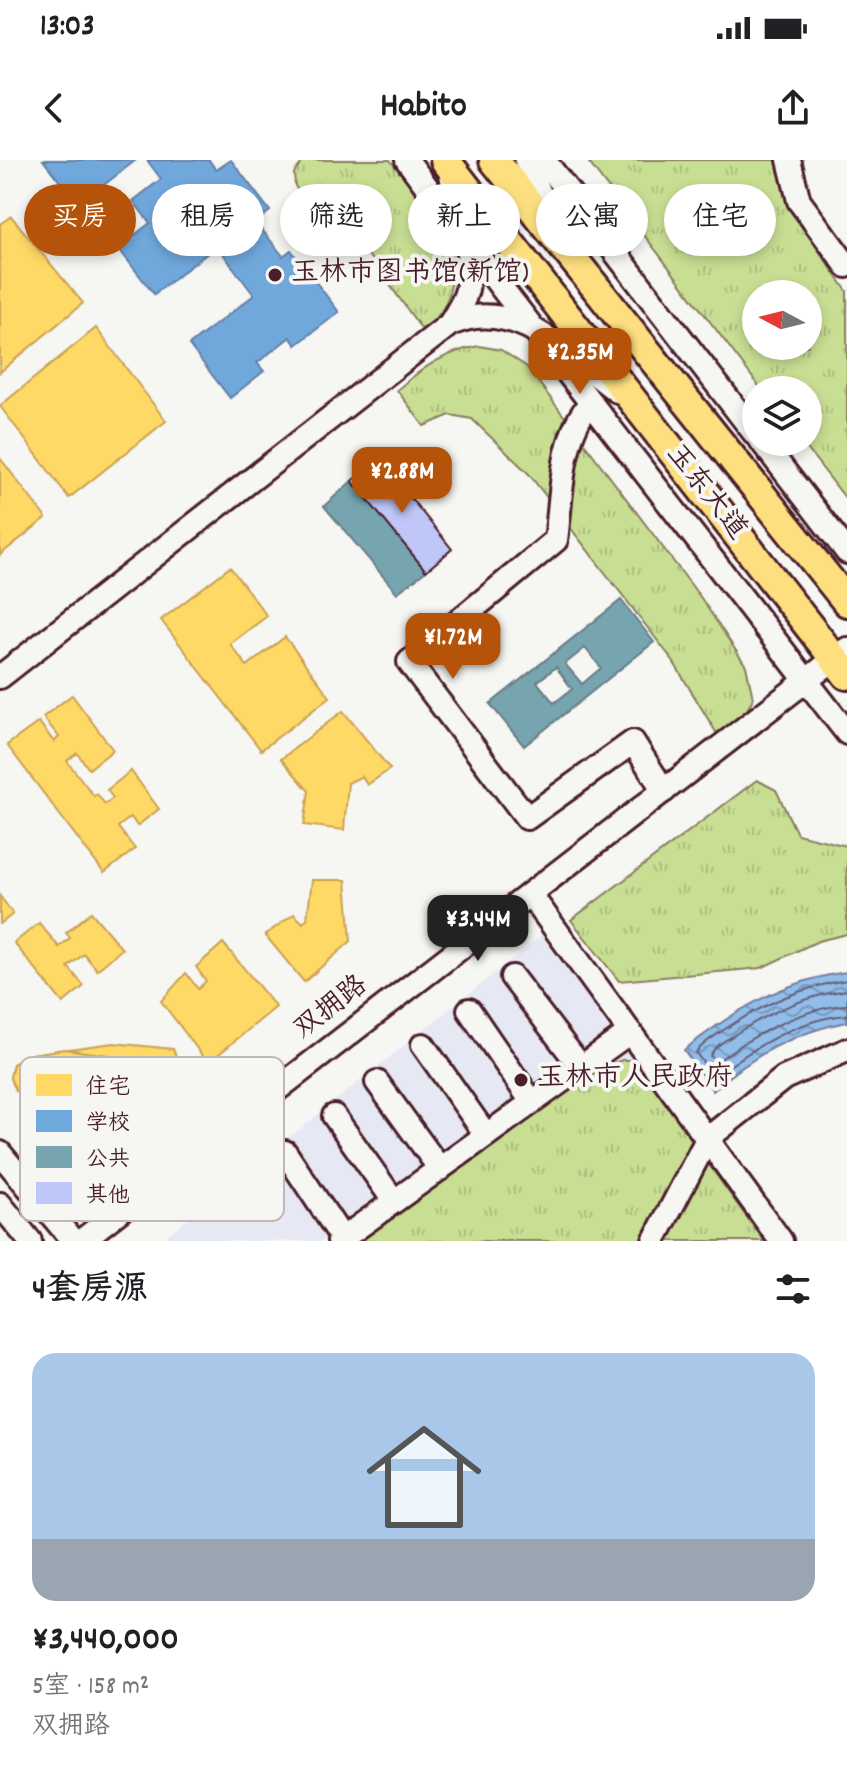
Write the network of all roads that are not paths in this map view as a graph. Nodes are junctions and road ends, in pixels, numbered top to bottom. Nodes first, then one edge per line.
1 (407, 160) edge
2 (494, 160) edge
3 (526, 160) edge
4 (544, 160) edge
5 (789, 160) edge
6 (446, 162) edge
7 (425, 184) edge
8 (453, 184) edge
9 (536, 184) edge
10 (536, 212) edge
11 (468, 256) edge
12 (479, 256) edge
13 (571, 256) edge
14 (847, 266) edge
15 (450, 324) junction
16 (536, 332) junction
17 (586, 341) junction
18 (598, 377) junction
19 (591, 403) junction
20 (636, 405) junction
21 (742, 417) edge
22 (617, 435) junction
23 (773, 456) edge
24 (847, 552) edge
25 (847, 602) edge
26 (843, 661) edge
27 (0, 677) edge
28 (806, 681) junction
29 (847, 733) edge
30 (664, 791) junction
31 (530, 894) junction
32 (512, 977) dead end
33 (469, 1010) dead end
34 (630, 1032) junction
35 (423, 1045) dead end
36 (847, 1050) edge
37 (581, 1067) junction
38 (377, 1082) dead end
39 (284, 1084) edge
40 (532, 1102) junction
41 (334, 1116) dead end
42 (486, 1135) junction
43 (707, 1139) junction
44 (285, 1152) dead end
45 (0, 1153) edge
46 (440, 1169) junction
47 (20, 1177) edge
48 (394, 1201) junction
49 (0, 1204) edge
50 (56, 1221) edge
51 (107, 1221) edge
52 (341, 1240) edge
53 (30, 1241) edge
54 (73, 1241) edge
55 (81, 1241) edge
56 (654, 1241) edge
57 (781, 1241) edge

1 - 7 street
2 - 10 main road, 玉东大道
3 - 9 street
4 - 21 street
5 - 14 street
6 - 8 street
6 - 17 main road, 玉东大道
11 - 15 street
12 - 16 street
13 - 25 main road, 玉东大道
15 - 16 street
15 - 27 street
16 - 18 street
16 - 19 street
17 - 18 street
17 - 20 main road, 玉东大道
18 - 20 street
18 - 22 street
19 - 22 street
19 - 30 street
20 - 26 main road, 玉东大道
22 - 28 street
23 - 24 street
26 - 28 street, 双拥路
28 - 29 street
28 - 30 street, 双拥路
30 - 31 street, 双拥路
31 - 34 street
31 - 39 street, 双拥路
32 - 37 street
33 - 40 street
34 - 37 street
34 - 43 street
35 - 42 street
36 - 43 street
37 - 40 street
38 - 46 street
40 - 42 street
41 - 48 street
42 - 46 street
43 - 56 street
43 - 57 street
44 - 52 street
45 - 47 street
46 - 48 street
48 - 52 street
49 - 53 street
50 - 54 street
51 - 55 street, 双拥路

